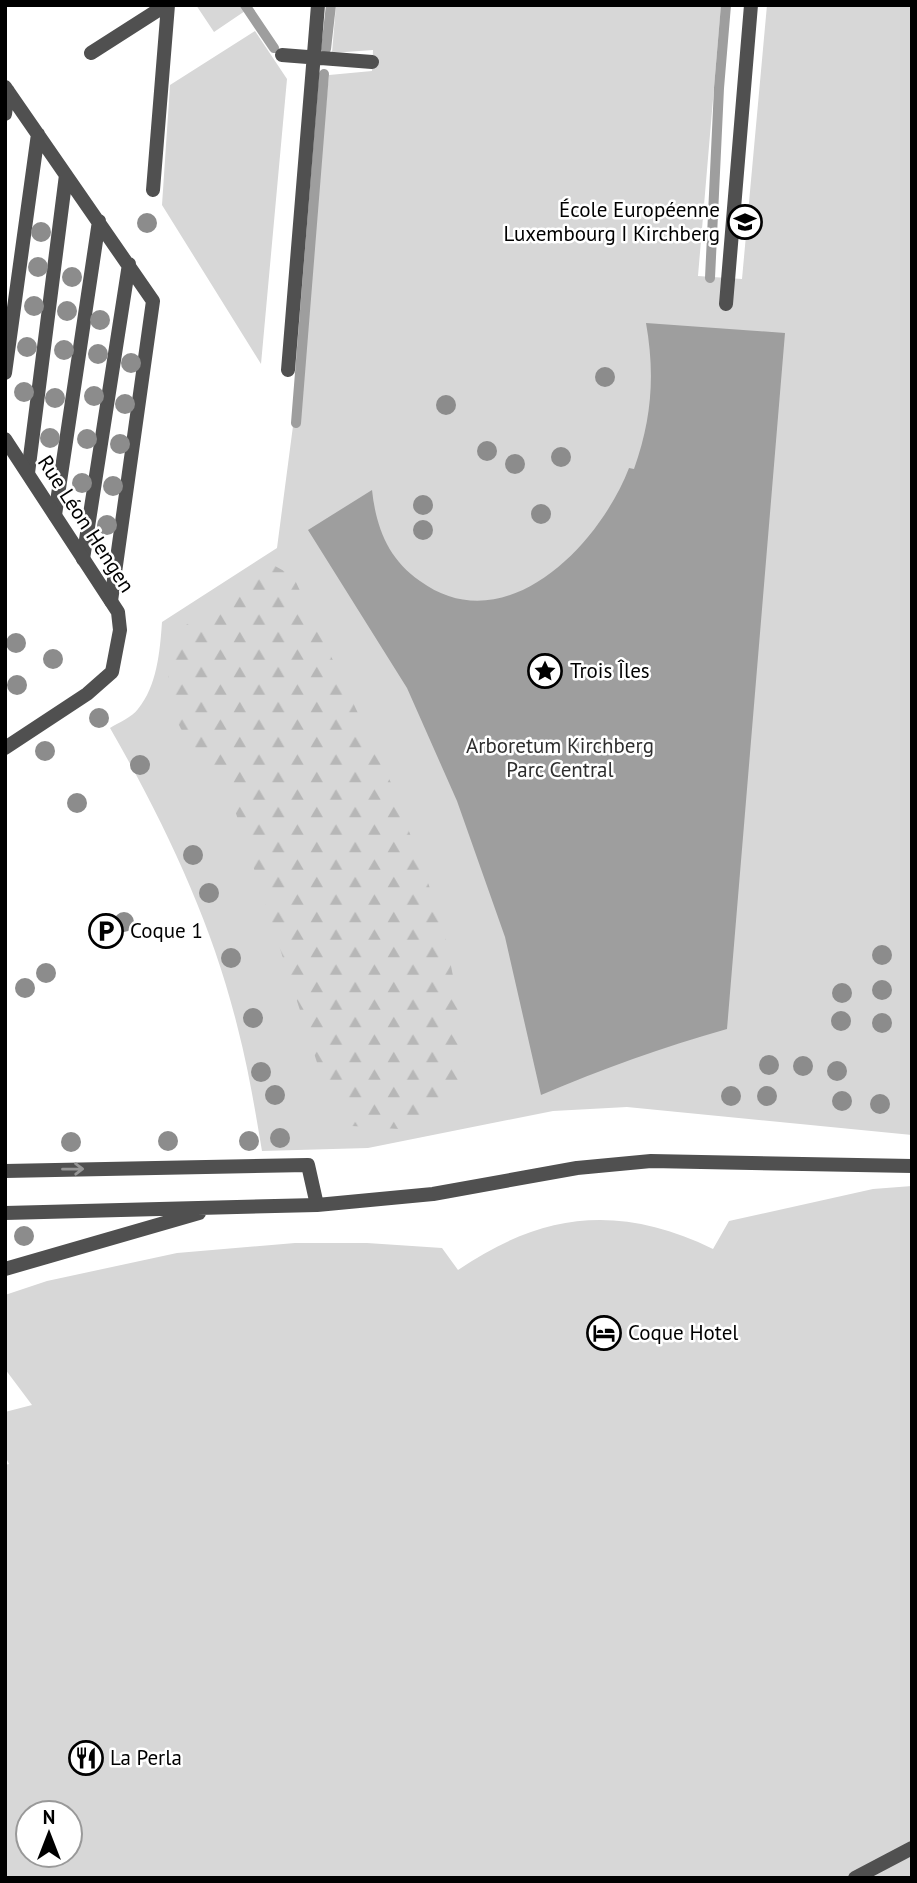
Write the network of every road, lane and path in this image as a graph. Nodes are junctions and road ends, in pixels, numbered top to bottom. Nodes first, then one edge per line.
1 (167, 5) edge
2 (318, 5) edge
3 (751, 5) edge
4 (91, 53) dead end
5 (282, 55) dead end
6 (314, 58) junction
7 (372, 62) dead end
8 (7, 89) edge
9 (5, 114) edge
10 (38, 134) junction
11 (66, 175) junction
12 (153, 190) dead end
13 (99, 221) junction
14 (128, 264) junction
15 (726, 304) dead end
16 (288, 370) dead end
17 (5, 373) edge
18 (5, 439) edge
19 (28, 473) junction
20 (55, 515) junction
21 (83, 559) junction
22 (114, 607) junction
23 (5, 748) edge
24 (912, 1166) edge
25 (5, 1171) edge
26 (317, 1205) junction
27 (219, 1207) junction
28 (5, 1213) edge
29 (5, 1269) edge
30 (912, 1848) edge
31 (855, 1878) edge

1 - 4 street
1 - 12 street
2 - 6 street
3 - 15 street
5 - 6 street
6 - 7 street
6 - 16 street
8 - 9 street
8 - 10 street
10 - 11 street
10 - 17 street
11 - 13 street
11 - 19 street
13 - 14 street
13 - 20 street
14 - 21 street
14 - 22 street
18 - 19 street, Rue Léon Hengen
19 - 20 street, Rue Léon Hengen
20 - 21 street, Rue Léon Hengen
21 - 22 street, Rue Léon Hengen
22 - 23 street, Rue Léon Hengen
24 - 26 street
25 -> 26 street
26 - 27 street
27 - 28 street
27 - 29 street
30 - 31 street

